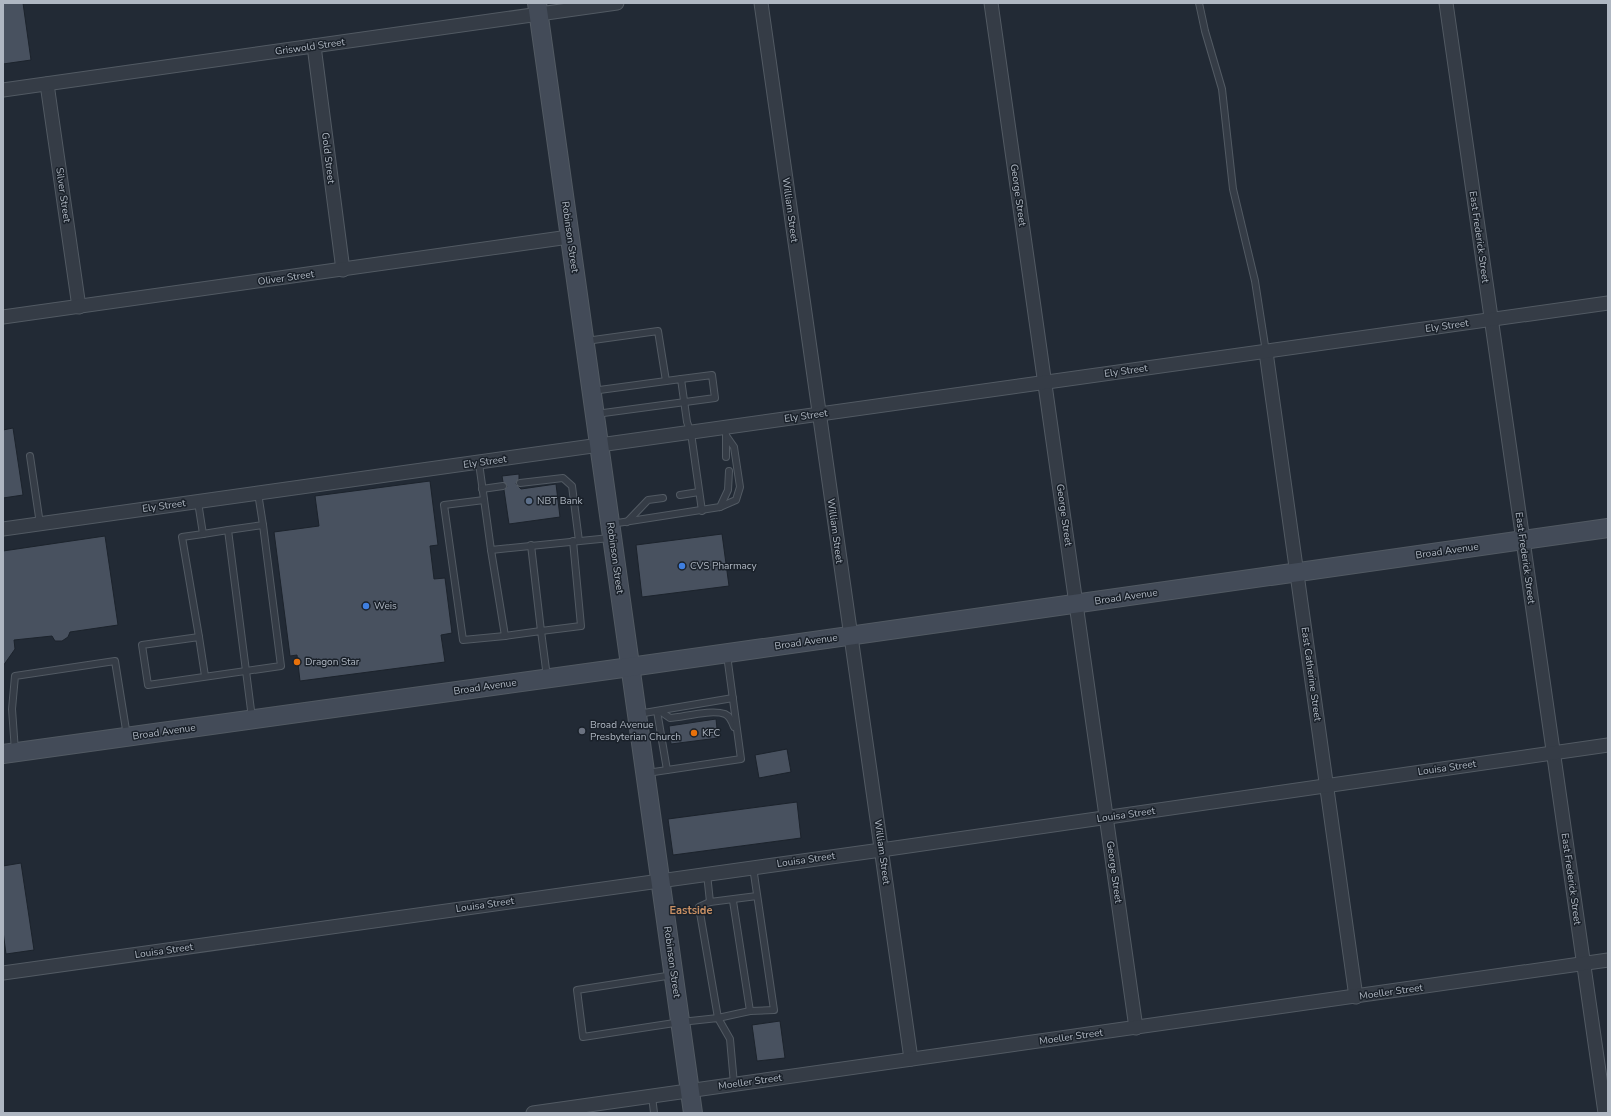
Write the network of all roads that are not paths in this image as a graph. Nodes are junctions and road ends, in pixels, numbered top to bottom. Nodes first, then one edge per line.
1 (617, 3) edge
2 (761, 3) edge
3 (991, 3) edge
4 (1199, 3) edge
5 (1446, 3) edge
6 (538, 9) edge
7 (314, 46) junction
8 (47, 84) junction
9 (3, 90) edge
10 (569, 237) junction
11 (343, 270) junction
12 (1608, 303) edge
13 (78, 307) junction
14 (3, 317) edge
15 (1491, 320) junction
16 (584, 341) junction
17 (1266, 352) junction
18 (682, 379) junction
19 (666, 381) junction
20 (1045, 383) junction
21 (591, 392) junction
22 (685, 403) junction
23 (595, 414) junction
24 (818, 414) junction
25 (726, 432) junction
26 (691, 433) junction
27 (599, 446) junction
28 (30, 456) dead end
29 (726, 457) dead end
30 (478, 462) junction
31 (729, 471) dead end
32 (520, 484) dead end
33 (504, 486) dead end
34 (482, 489) junction
35 (699, 492) junction
36 (258, 493) junction
37 (680, 495) dead end
38 (663, 498) dead end
39 (484, 500) junction
40 (198, 502) junction
41 (720, 507) junction
42 (702, 511) junction
43 (40, 524) junction
44 (262, 525) junction
45 (616, 528) junction
46 (1608, 528) edge
47 (3, 529) edge
48 (228, 530) junction
49 (204, 534) junction
50 (1523, 540) junction
51 (576, 541) junction
52 (531, 545) junction
53 (491, 550) junction
54 (1297, 573) junction
55 (1076, 604) junction
56 (541, 631) junction
57 (505, 636) junction
58 (850, 636) junction
59 (198, 637) junction
60 (726, 654) junction
61 (630, 667) junction
62 (246, 670) junction
63 (205, 676) junction
64 (547, 679) junction
65 (733, 698) junction
66 (659, 711) junction
67 (637, 714) junction
68 (253, 719) junction
69 (127, 737) junction
70 (739, 745) junction
71 (1608, 745) edge
72 (9, 753) edge
73 (1553, 753) junction
74 (667, 770) junction
75 (646, 773) junction
76 (1327, 786) junction
77 (1107, 818) junction
78 (882, 850) junction
79 (753, 867) junction
80 (707, 874) junction
81 (660, 880) junction
82 (757, 896) junction
83 (732, 901) junction
84 (710, 902) junction
85 (1608, 960) edge
86 (1583, 964) junction
87 (3, 973) edge
88 (674, 975) junction
89 (1356, 997) junction
90 (750, 1011) junction
91 (718, 1018) junction
92 (681, 1022) junction
93 (1136, 1028) junction
94 (1602, 1058) edge
95 (911, 1059) junction
96 (734, 1084) junction
97 (690, 1091) junction
98 (652, 1096) junction
99 (533, 1113) edge
100 (654, 1113) edge
101 (694, 1113) edge
102 (1605, 1113) edge

1 - 6 street, Griswold Street
2 - 24 street, William Street
3 - 20 street, George Street
4 - 17 lane
5 - 15 street, East Frederick Street
6 - 7 street, Griswold Street
6 - 10 main road, Robinson Street
7 - 8 street, Griswold Street
7 - 11 street, Gold Street
8 - 9 street, Griswold Street
8 - 13 street, Silver Street
10 - 11 street, Oliver Street
10 - 16 main road, Robinson Street
11 - 13 street, Oliver Street
12 - 15 street, Ely Street
13 - 14 street, Oliver Street
15 - 17 street, Ely Street
15 - 50 street, East Frederick Street
16 - 19 lane
16 - 21 main road, Robinson Street
17 - 20 street, Ely Street
17 - 54 street, East Catherine Street
18 - 19 lane
18 - 22 lane
18 - 22 lane
19 - 21 lane
20 - 24 street, Ely Street
20 - 55 street, George Street
21 - 23 main road, Robinson Street
22 - 23 lane
22 - 26 lane
23 - 27 main road, Robinson Street
24 - 25 street, Ely Street
24 - 58 street, William Street
25 - 26 street, Ely Street
25 - 29 lane
25 - 41 lane
26 - 27 street, Ely Street
26 - 35 lane
27 - 30 street, Ely Street
27 - 45 main road, Robinson Street
28 - 43 lane
30 - 34 lane
30 - 36 street, Ely Street
31 - 41 lane
32 - 51 lane
33 - 34 lane
34 - 39 lane
35 - 37 lane
35 - 42 lane
36 - 40 street, Ely Street
36 - 44 lane
38 - 45 lane
39 - 53 lane
39 - 57 lane
40 - 43 street, Ely Street
40 - 49 lane
41 - 42 lane
42 - 45 lane
43 - 47 street, Ely Street
44 - 48 lane
44 - 62 lane
45 - 51 lane
45 - 61 main road, Robinson Street
46 - 50 main road, Broad Avenue
48 - 49 lane
48 - 62 lane
49 - 59 lane
50 - 54 main road, Broad Avenue
50 - 73 street, East Frederick Street
51 - 52 lane
51 - 56 lane
52 - 53 lane
52 - 56 lane
53 - 57 lane
54 - 55 main road, Broad Avenue
54 - 76 street, East Catherine Street
55 - 58 main road, Broad Avenue
55 - 77 street, George Street
56 - 57 lane
56 - 64 lane
58 - 60 main road, Broad Avenue
58 - 78 street, William Street
59 - 63 lane
59 - 63 lane
60 - 61 main road, Broad Avenue
60 - 65 lane
61 - 64 main road, Broad Avenue
61 - 67 main road, Robinson Street
62 - 63 lane
62 - 68 lane
64 - 68 main road, Broad Avenue
65 - 66 lane
65 - 70 lane
66 - 67 lane
66 - 70 lane
66 - 74 lane
67 - 75 main road, Robinson Street
68 - 69 main road, Broad Avenue
69 - 72 main road, Broad Avenue
69 - 72 lane
70 - 74 lane
71 - 73 street, Louisa Street
73 - 76 street, Louisa Street
73 - 86 street, East Frederick Street
74 - 75 lane
75 - 81 main road, Robinson Street
76 - 77 street, Louisa Street
76 - 89 street, East Catherine Street
77 - 78 street, Louisa Street
77 - 93 street, George Street
78 - 79 street, Louisa Street
78 - 95 street, William Street
79 - 80 street, Louisa Street
79 - 82 lane
80 - 81 street, Louisa Street
80 - 84 lane
81 - 87 street, Louisa Street
81 - 88 main road, Robinson Street
82 - 83 lane
82 - 90 lane
83 - 84 lane
83 - 90 lane
84 - 91 lane
85 - 86 street, Moeller Street
86 - 89 street, Moeller Street
86 - 94 street, East Frederick Street
88 - 92 main road, Robinson Street
88 - 92 lane
89 - 93 street, Moeller Street
90 - 91 lane
91 - 92 lane
91 - 96 lane
92 - 97 main road, Robinson Street
93 - 95 street, Moeller Street
94 - 102 street, East Frederick Street
95 - 96 street, Moeller Street
96 - 97 street, Moeller Street
97 - 98 street, Moeller Street
97 - 101 main road, Robinson Street
98 - 99 street, Moeller Street
98 - 100 lane

